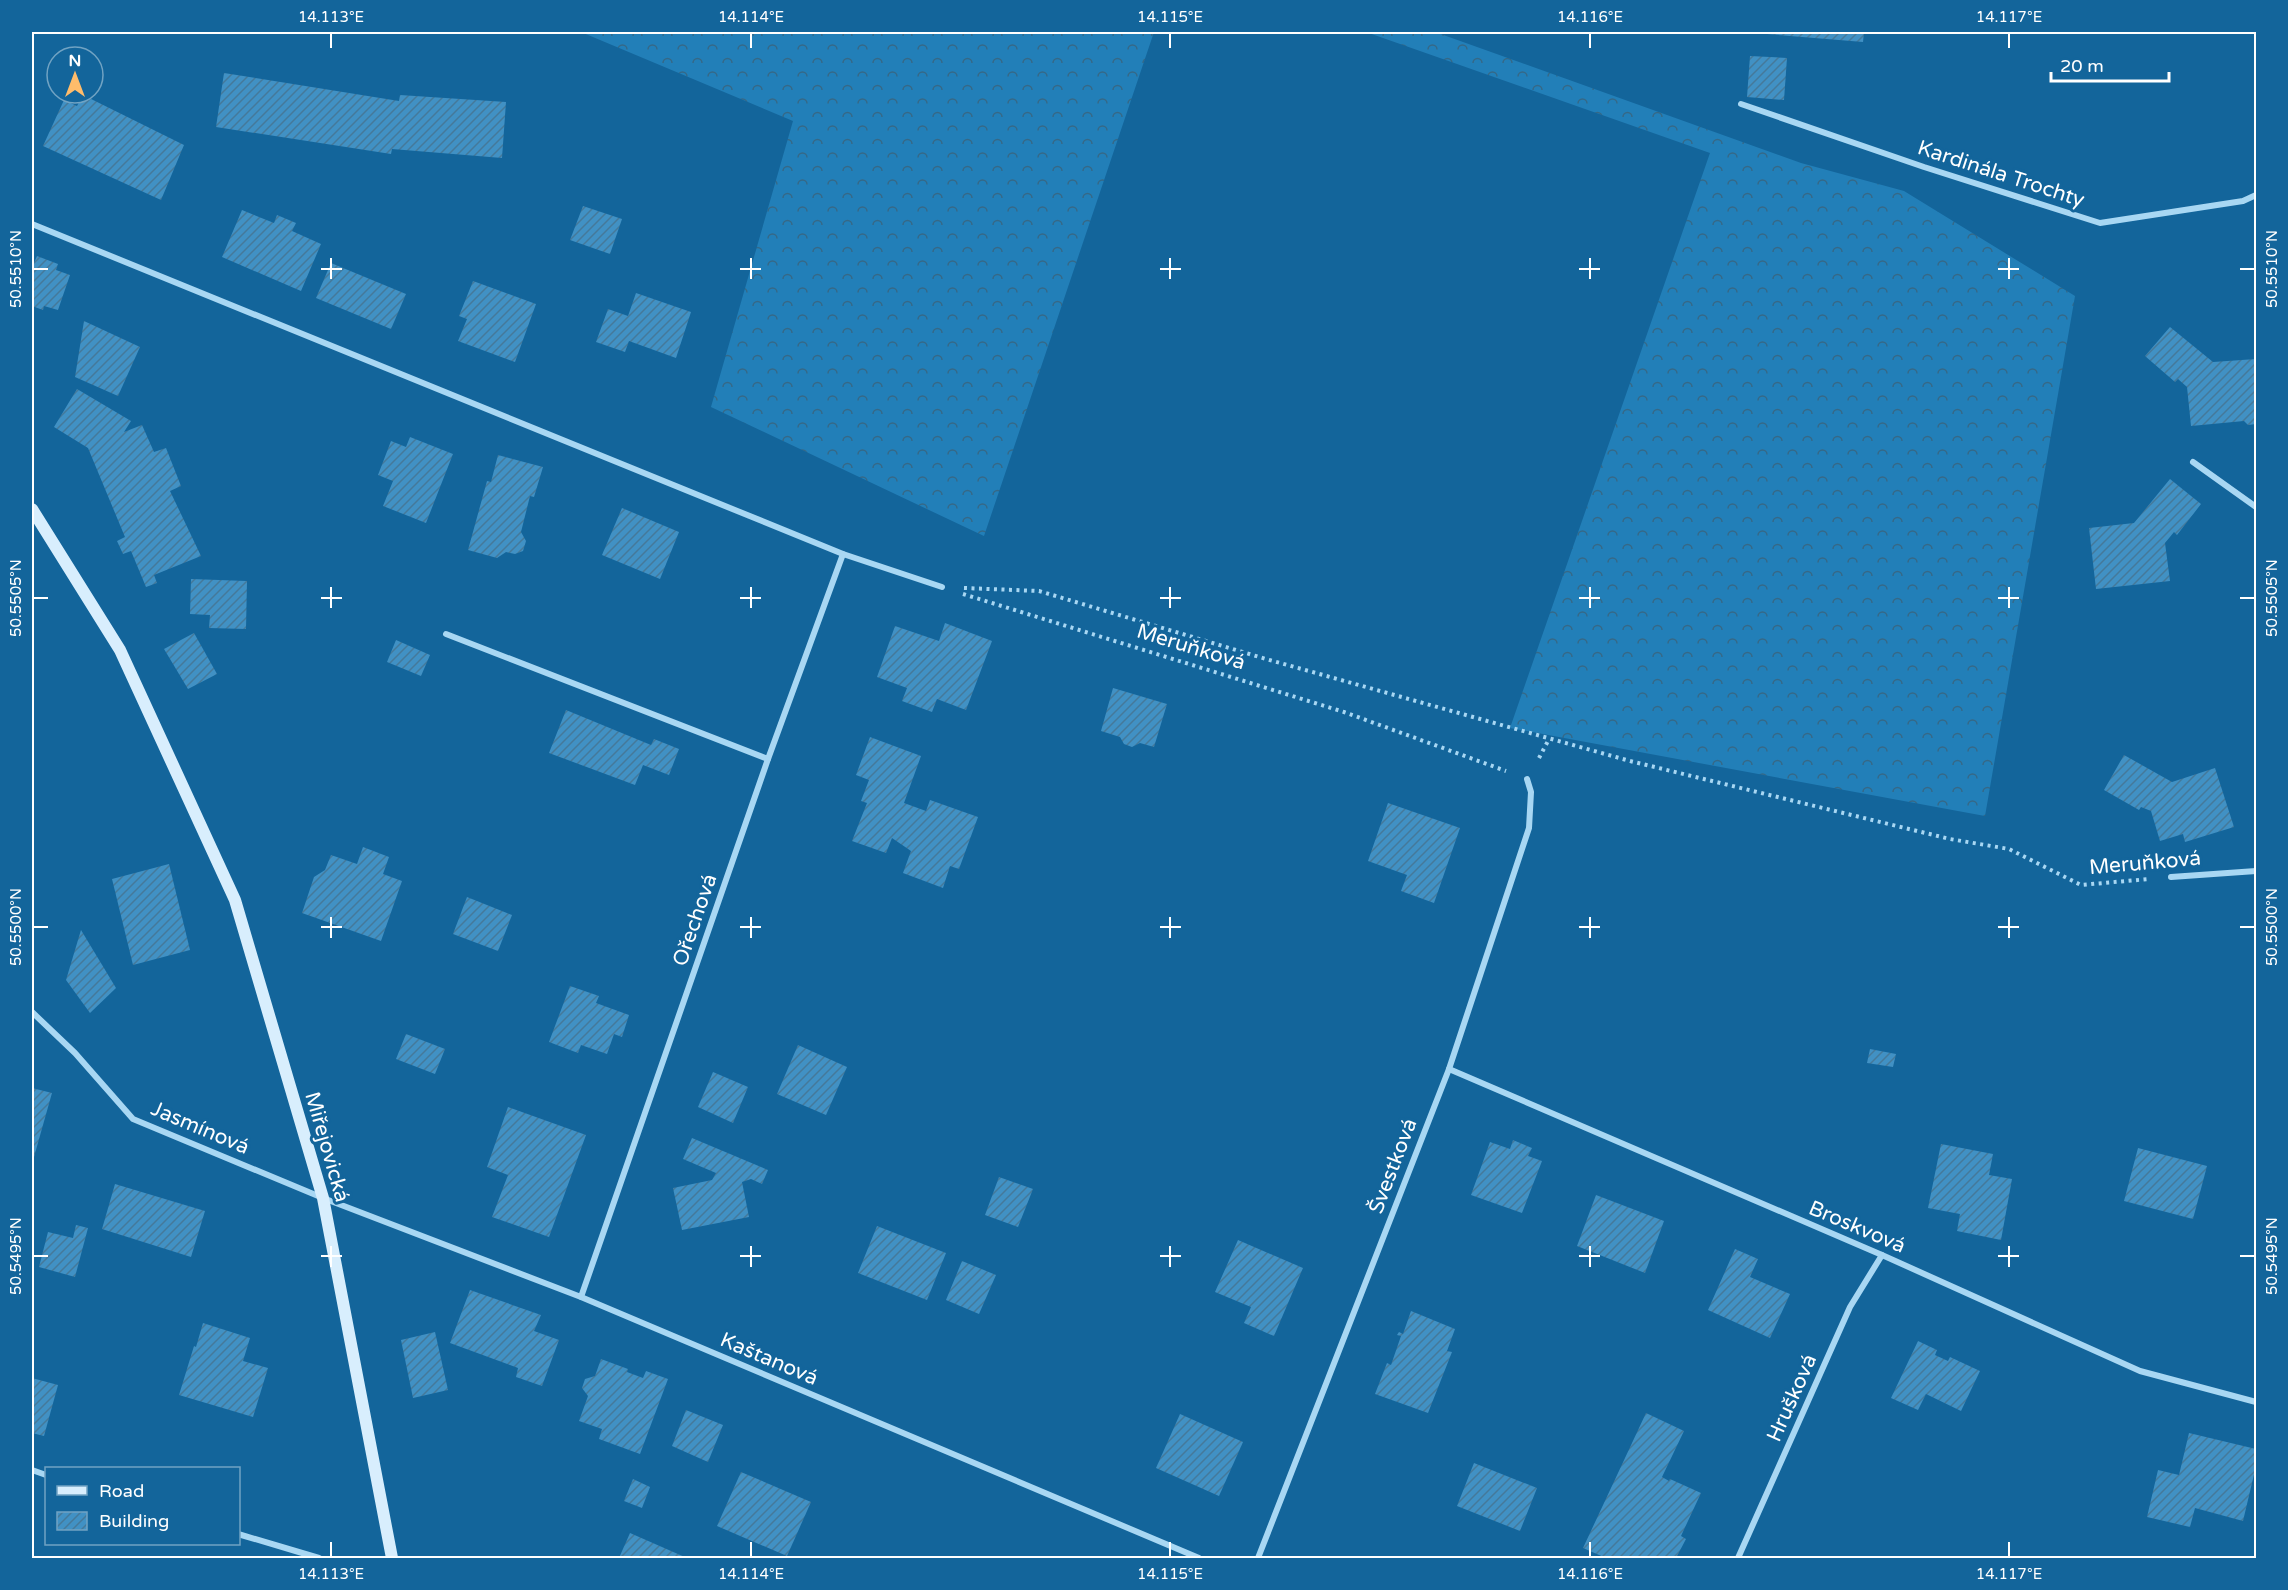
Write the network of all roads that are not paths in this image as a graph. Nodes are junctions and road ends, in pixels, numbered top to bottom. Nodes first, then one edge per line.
1 (1741, 104) dead end
2 (2256, 195) edge
3 (32, 225) edge
4 (2193, 462) dead end
5 (2256, 507) edge
6 (32, 509) edge
7 (843, 554) junction
8 (942, 587) road end
9 (446, 634) dead end
10 (768, 759) junction
11 (1527, 779) road end
12 (2256, 870) edge
13 (2171, 877) road end
14 (32, 1012) edge
15 (1449, 1069) junction
16 (323, 1198) junction
17 (1882, 1255) junction
18 (581, 1297) junction
19 (2256, 1402) edge
20 (240, 1535) edge
21 (319, 1558) edge
22 (392, 1558) edge
23 (1199, 1558) edge
24 (1258, 1558) edge
25 (1738, 1558) edge

1 - 2 street, Kardinála Trochty
3 - 7 street
4 - 5 street
6 - 16 street, Miřejovická
7 - 8 street
7 - 10 street, Ořechová
9 - 10 street
10 - 18 street, Ořechová
11 - 15 street, Švestková
12 - 13 street, Meruňková
14 - 16 street, Jasmínová
15 - 17 street, Broskvová
15 - 24 street, Švestková
16 - 18 street, Kaštanová
16 - 22 street, Miřejovická
17 - 19 street, Broskvová
17 - 25 street, Hrušková
18 - 23 street, Kaštanová
20 - 21 street

